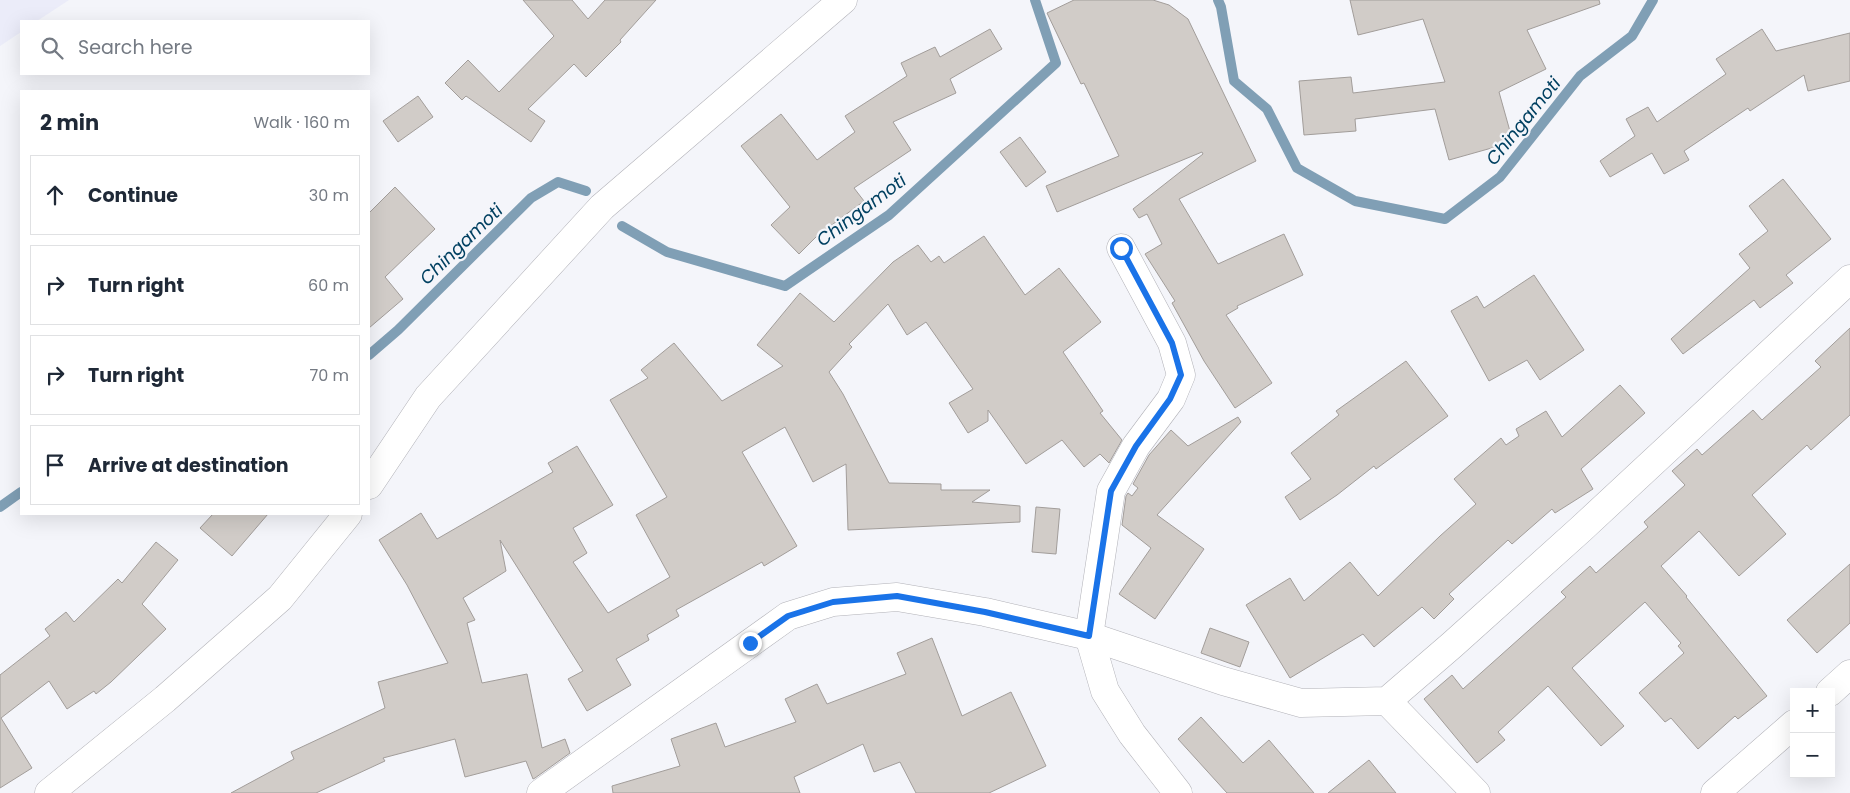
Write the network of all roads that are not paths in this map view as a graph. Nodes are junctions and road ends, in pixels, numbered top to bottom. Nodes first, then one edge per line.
1 (843, 0) edge
2 (1121, 248) dead end
3 (1850, 278) edge
4 (370, 484) edge
5 (347, 515) edge
6 (1089, 636) junction
7 (1850, 674) edge
8 (1834, 688) edge
9 (1387, 701) junction
10 (1790, 727) edge
11 (49, 793) edge
12 (541, 793) edge
13 (1178, 793) edge
14 (1476, 793) edge
15 (1715, 793) edge

1 - 4 street
2 - 6 street
3 - 9 street
5 - 11 street
6 - 9 street
6 - 12 street
6 - 13 street
7 - 8 street
9 - 14 street
10 - 15 street

